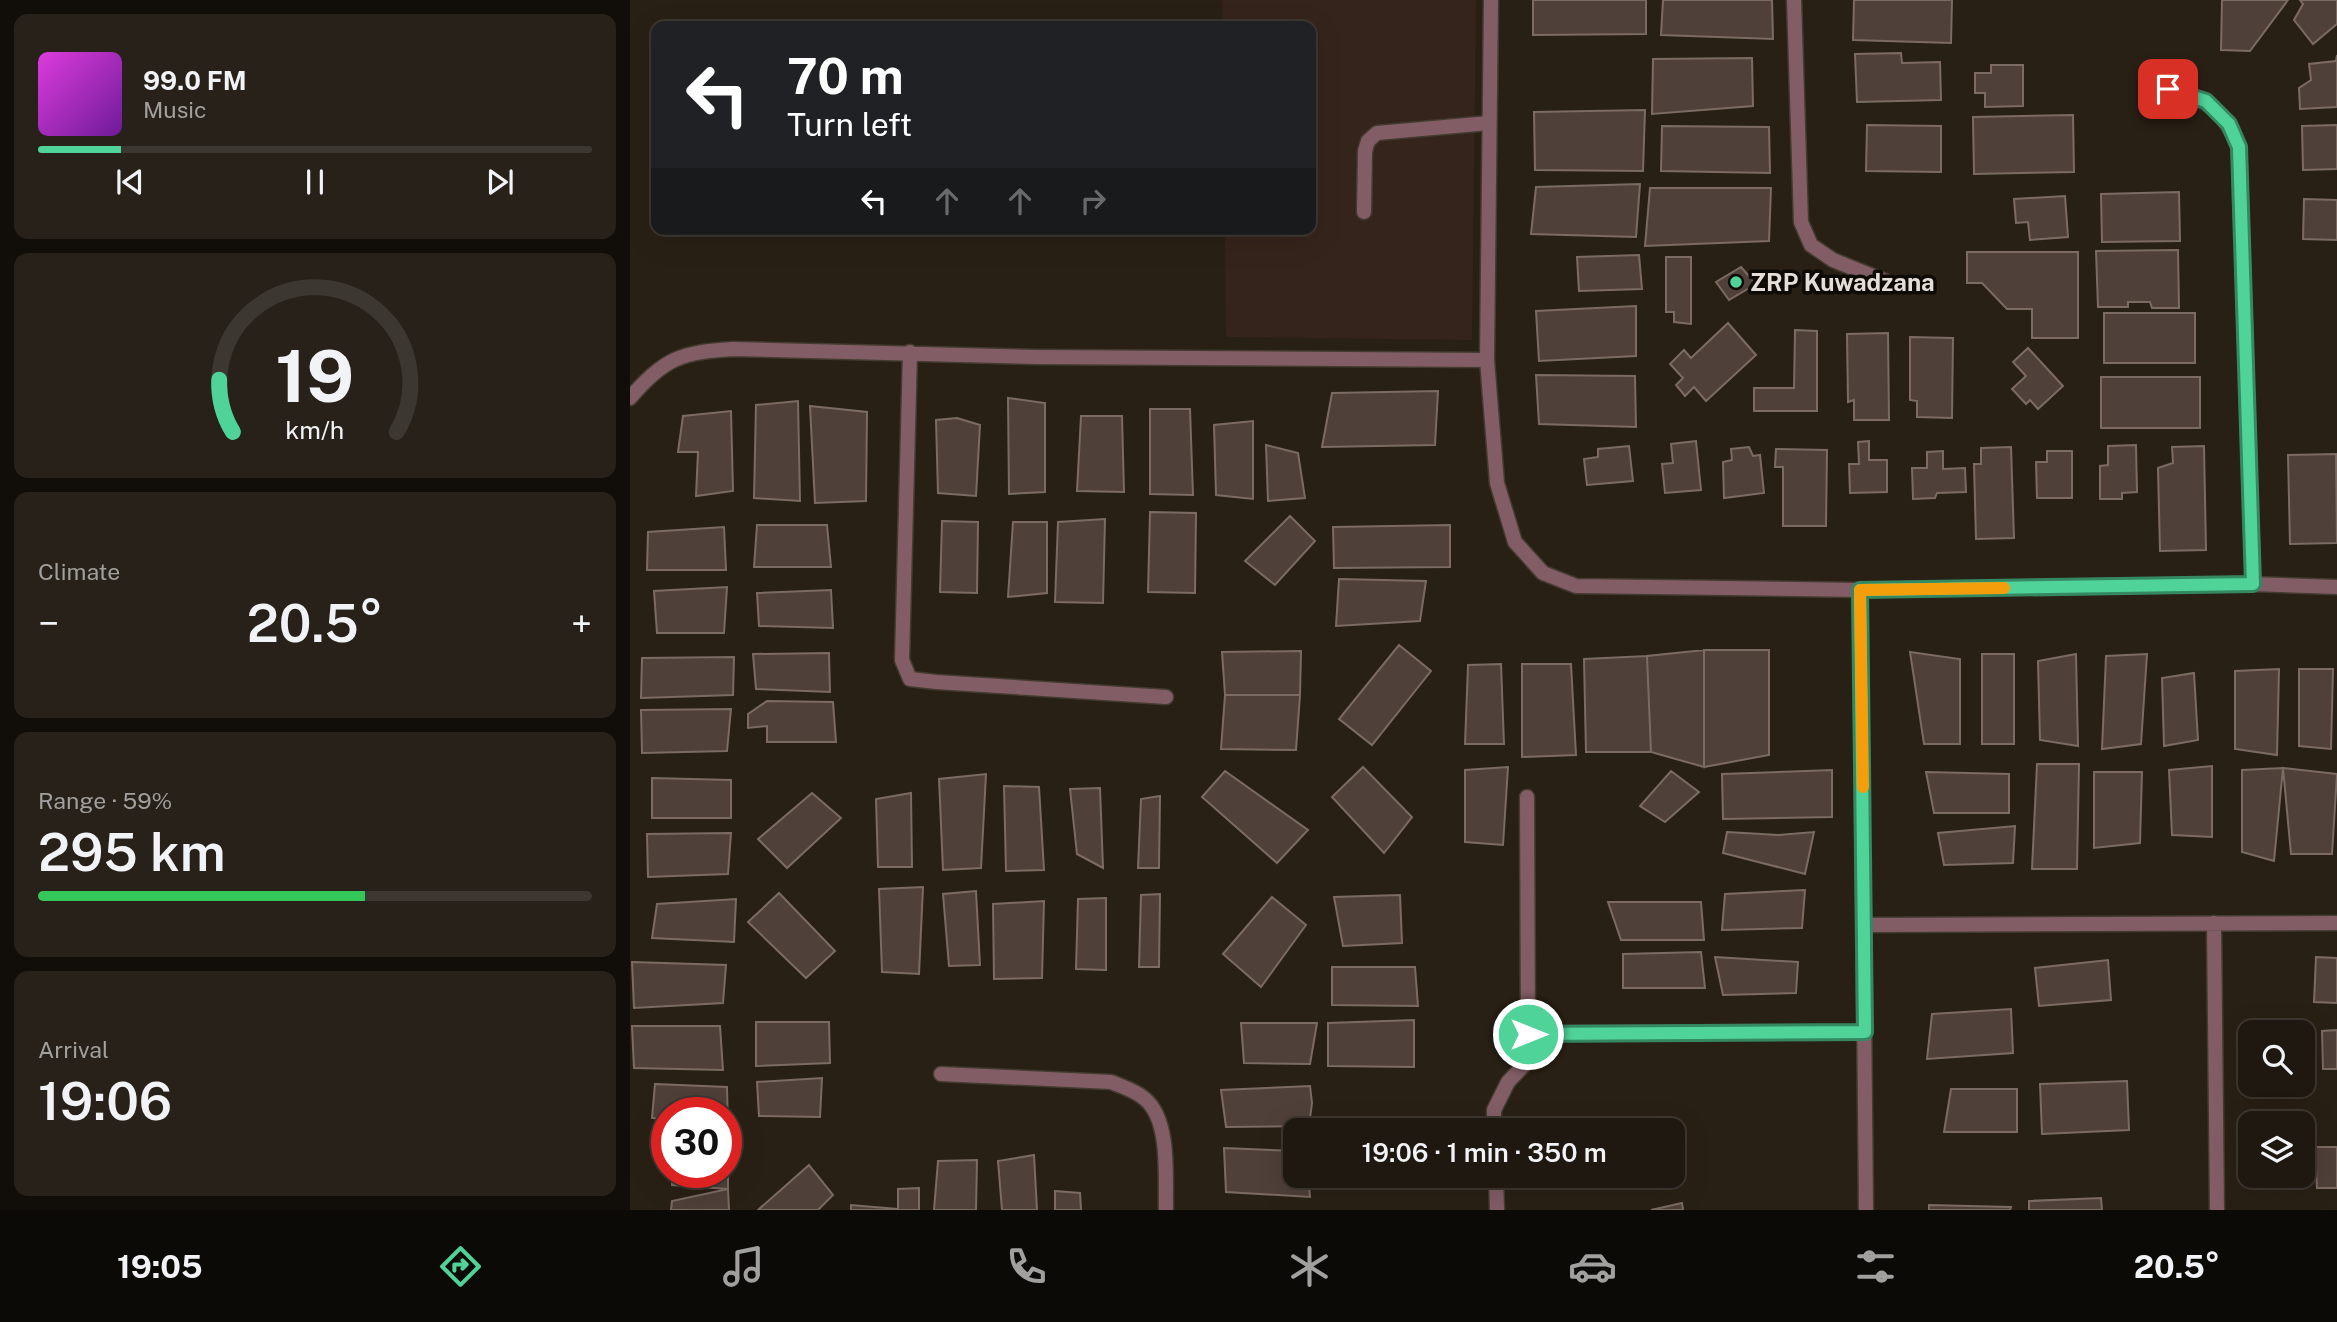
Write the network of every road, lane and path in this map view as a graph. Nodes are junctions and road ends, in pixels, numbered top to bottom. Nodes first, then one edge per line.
1 (1491, 0) edge
2 (1794, 0) edge
3 (2148, 83) dead end
4 (1489, 122) junction
5 (1364, 212) dead end
6 (1895, 285) dead end
7 (910, 352) junction
8 (1487, 360) junction
9 (630, 398) edge
10 (2253, 584) junction
11 (2337, 587) edge
12 (1860, 590) junction
13 (1166, 697) dead end
14 (1527, 797) dead end
15 (2214, 923) junction
16 (2337, 923) edge
17 (1865, 925) junction
18 (1865, 1032) junction
19 (1528, 1034) junction
20 (941, 1074) dead end
21 (1494, 1118) edge
22 (1496, 1188) edge
23 (1166, 1210) edge
24 (1497, 1210) edge
25 (1866, 1210) edge
26 (2217, 1210) edge

1 - 4 street
2 - 6 street
3 - 10 street
4 - 5 street
4 - 8 street
7 - 8 street
7 - 9 street
7 - 13 street
8 - 12 street
10 - 11 street
10 - 12 street
12 - 17 street
14 - 19 street
15 - 16 street
15 - 17 street
15 - 26 street
17 - 18 street
18 - 19 street
18 - 25 street
19 - 21 street
20 - 23 street
22 - 24 street

